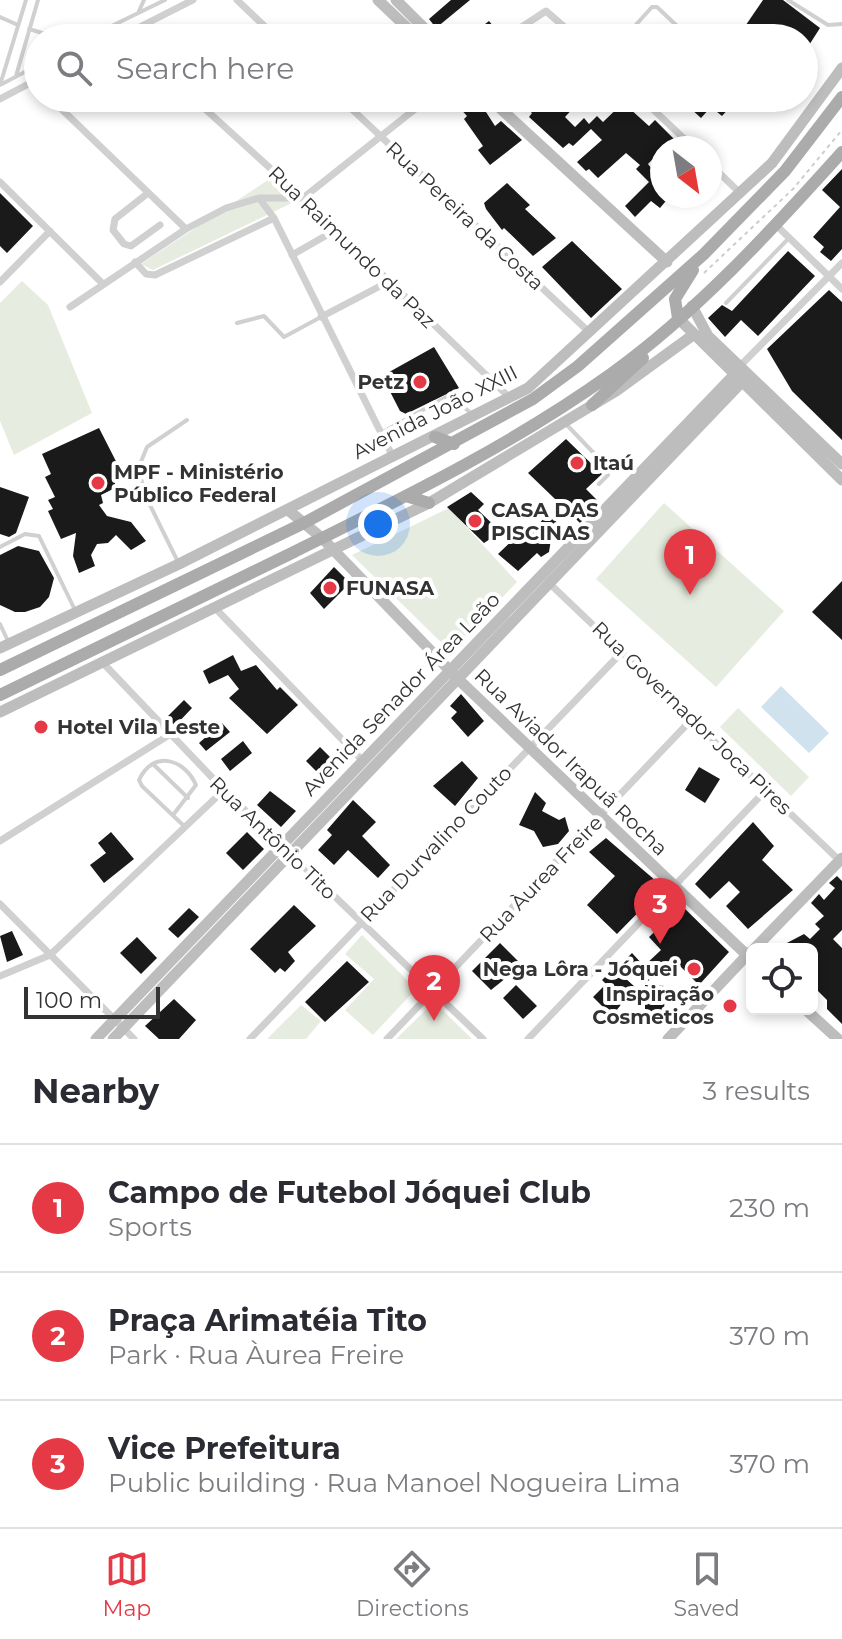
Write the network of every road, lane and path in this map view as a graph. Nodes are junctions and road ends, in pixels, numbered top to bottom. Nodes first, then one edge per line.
1 (26, 0) edge
2 (38, 0) edge
3 (144, 0) edge
4 (165, 0) edge
5 (193, 0) edge
6 (237, 0) edge
7 (378, 0) edge
8 (396, 0) edge
9 (788, 0) edge
10 (138, 13) junction
11 (0, 17) edge
12 (31, 24) edge
13 (116, 24) edge
14 (148, 24) edge
15 (262, 24) edge
16 (403, 24) edge
17 (420, 24) edge
18 (523, 24) edge
19 (562, 24) edge
20 (637, 24) edge
21 (675, 24) edge
22 (842, 24) edge
23 (18, 25) junction
24 (24, 47) edge
25 (842, 68) edge
26 (24, 72) edge
27 (16, 76) junction
28 (0, 85) edge
29 (24, 88) edge
30 (842, 97) edge
31 (0, 99) edge
32 (818, 101) edge
33 (64, 112) edge
34 (208, 112) edge
35 (355, 112) edge
36 (411, 112) edge
37 (504, 112) edge
38 (656, 112) edge
39 (810, 112) edge
40 (842, 130) edge
41 (381, 136) junction
42 (681, 136) edge
43 (842, 152) edge
44 (722, 176) edge
45 (0, 182) edge
46 (148, 193) junction
47 (740, 193) junction
48 (259, 198) junction
49 (303, 198) junction
50 (274, 218) junction
51 (160, 225) dead end
52 (776, 225) junction
53 (186, 229) junction
54 (50, 231) junction
55 (334, 231) junction
56 (789, 238) junction
57 (704, 254) junction
58 (292, 255) junction
59 (135, 262) junction
60 (667, 262) junction
61 (842, 263) edge
62 (704, 273) dead end
63 (829, 277) junction
64 (0, 282) edge
65 (388, 282) junction
66 (103, 284) junction
67 (842, 289) edge
68 (726, 303) dead end
69 (692, 306) junction
70 (70, 307) dead end
71 (321, 317) junction
72 (678, 318) junction
73 (237, 323) dead end
74 (663, 332) junction
75 (591, 333) junction
76 (693, 335) junction
77 (738, 375) junction
78 (510, 398) junction
79 (592, 405) junction
80 (475, 417) junction
81 (187, 420) dead end
82 (565, 423) junction
83 (381, 433) junction
84 (435, 437) junction
85 (454, 444) junction
86 (393, 457) junction
87 (842, 464) edge
88 (643, 477) junction
89 (842, 480) edge
90 (599, 484) dead end
91 (409, 497) junction
92 (429, 503) junction
93 (288, 510) junction
94 (594, 518) junction
95 (304, 523) junction
96 (604, 527) junction
97 (322, 538) junction
98 (0, 547) edge
99 (335, 552) junction
100 (179, 564) junction
101 (540, 575) junction
102 (550, 584) junction
103 (216, 609) junction
104 (76, 612) junction
105 (0, 624) edge
106 (5, 646) edge
107 (623, 651) junction
108 (104, 664) junction
109 (0, 670) edge
110 (449, 670) junction
111 (458, 679) junction
112 (0, 696) edge
113 (0, 712) edge
114 (693, 718) junction
115 (169, 735) junction
116 (530, 746) junction
117 (362, 760) junction
118 (153, 764) junction
119 (224, 790) junction
120 (766, 790) junction
121 (188, 798) junction
122 (173, 815) junction
123 (603, 816) junction
124 (186, 827) junction
125 (0, 841) edge
126 (281, 845) junction
127 (290, 855) junction
128 (841, 860) edge
129 (675, 885) junction
130 (0, 904) edge
131 (361, 923) junction
132 (762, 943) edge
133 (746, 949) edge
134 (50, 955) junction
135 (746, 959) edge
136 (0, 976) edge
137 (433, 991) junction
138 (812, 1015) edge
139 (119, 1024) junction
140 (96, 1039) edge
141 (113, 1039) edge
142 (134, 1039) edge
143 (250, 1039) edge
144 (387, 1039) edge
145 (483, 1039) edge
146 (528, 1039) edge
147 (668, 1039) edge
148 (838, 1039) edge

1 - 23 lane
2 - 12 lane
3 - 10 lane
4 - 10 lane
5 - 14 street
6 - 15 street
7 - 16 street
8 - 17 street
9 - 22 lane
10 - 13 lane
11 - 23 lane
18 - 19 street
20 - 21 lane
23 - 28 lane
24 - 27 lane
25 - 32 street, Avenida João XXIII
26 - 27 lane
27 - 28 lane
29 - 31 street
30 - 57 main road, Avenida João XXIII
33 - 46 street
34 - 49 street, Rua Raimundo da Paz
35 - 41 street, Rua Pereira da Costa
36 - 41 street
37 - 60 street
38 - 42 street
39 - 47 street, Avenida João XXIII
40 - 62 path
41 - 49 street
41 - 75 street, Rua Pereira da Costa
43 - 52 main road
44 - 47 street
45 - 54 street
46 - 51 street
46 - 53 street
47 - 60 street, Avenida João XXIII
48 - 49 street
48 - 50 street
48 - 53 street
49 - 55 street, Rua Raimundo da Paz
50 - 58 street
50 - 59 street
52 - 56 street
52 - 69 main road
53 - 59 street
54 - 64 street
54 - 66 street
55 - 58 street
55 - 65 street, Rua Raimundo da Paz
56 - 63 street
56 - 68 lane
57 - 72 main road
57 - 85 main road, Avenida João XXIII
58 - 71 street
59 - 66 street
60 - 75 street, Avenida João XXIII
61 - 63 street, Avenida Senador Área Leão
63 - 67 street
63 - 77 street, Avenida Senador Área Leão
65 - 71 street
65 - 78 street, Rua Raimundo da Paz
66 - 70 street
69 - 72 main road
69 - 77 street
71 - 73 lane
71 - 83 street
72 - 74 main road
72 - 76 street
74 - 79 main road
74 - 91 main road
75 - 78 street, Avenida João XXIII
76 - 77 street
76 - 79 street
77 - 87 street
77 - 88 street, Avenida Senador Área Leão
77 - 89 street
78 - 80 street, Avenida João XXIII
79 - 82 street
80 - 83 lane
80 - 84 street, Avenida João XXIII
81 - 100 lane
82 - 90 lane
82 - 92 street
83 - 86 street
84 - 85 main road
84 - 86 street, Avenida João XXIII
85 - 95 main road, Avenida João XXIII
86 - 93 street, Avenida João XXIII
88 - 94 street, Avenida Senador Área Leão
88 - 96 street, Avenida Senador Área Leão
91 - 92 main road
91 - 97 main road
92 - 99 street
93 - 95 street, Rua Aviador Irapuã Rocha
93 - 100 street, Avenida João XXIII
94 - 96 street
94 - 101 street, Avenida Senador Área Leão
95 - 97 street, Rua Aviador Irapuã Rocha
95 - 109 main road, Avenida João XXIII
96 - 102 street, Avenida Senador Área Leão
97 - 99 street, Rua Aviador Irapuã Rocha
97 - 112 main road
98 - 104 lane
99 - 103 street
99 - 110 street, Rua Aviador Irapuã Rocha
100 - 104 street, Avenida João XXIII
101 - 102 street, Rua Governador Joca Pires
101 - 110 street, Avenida Senador Área Leão
102 - 107 street, Rua Governador Joca Pires
102 - 111 street, Avenida Senador Área Leão
103 - 108 street
103 - 117 street
104 - 106 street, Avenida João XXIII
105 - 106 lane
107 - 114 street, Rua Governador Joca Pires
107 - 116 street, Rua Durvalino Couto
108 - 113 street
108 - 115 street, Rua Antônio Tito
110 - 111 street, Rua Aviador Irapuã Rocha
110 - 117 street, Avenida Senador Área Leão
111 - 116 street, Rua Aviador Irapuã Rocha
111 - 127 street, Avenida Senador Área Leão
114 - 120 street, Rua Governador Joca Pires
114 - 123 street, Rua Àurea Freire
115 - 119 street, Rua Antônio Tito
115 - 125 street
116 - 123 street, Rua Aviador Irapuã Rocha
116 - 131 street, Rua Durvalino Couto
117 - 126 street, Avenida Senador Área Leão
118 - 121 lane
118 - 121 lane
118 - 122 lane
119 - 124 street
119 - 126 street, Rua Antônio Tito
120 - 128 street, Rua Governador Joca Pires
120 - 129 street
121 - 122 lane
122 - 124 lane
123 - 129 street, Rua Aviador Irapuã Rocha
123 - 137 street, Rua Àurea Freire
124 - 134 street
126 - 127 street, Rua Antônio Tito
126 - 139 street, Avenida Senador Área Leão
127 - 131 street, Rua Antônio Tito
127 - 139 street, Avenida Senador Área Leão
128 - 132 street
129 - 133 street, Rua Aviador Irapuã Rocha
129 - 146 street
130 - 134 street
131 - 137 street, Rua Antônio Tito
131 - 143 street, Rua Durvalino Couto
134 - 136 street
134 - 139 street
135 - 147 street
137 - 144 street, Rua Àurea Freire
137 - 145 street, Rua Antônio Tito
138 - 148 street
139 - 140 street, Avenida Senador Área Leão
139 - 141 street, Avenida Senador Área Leão
139 - 142 street

